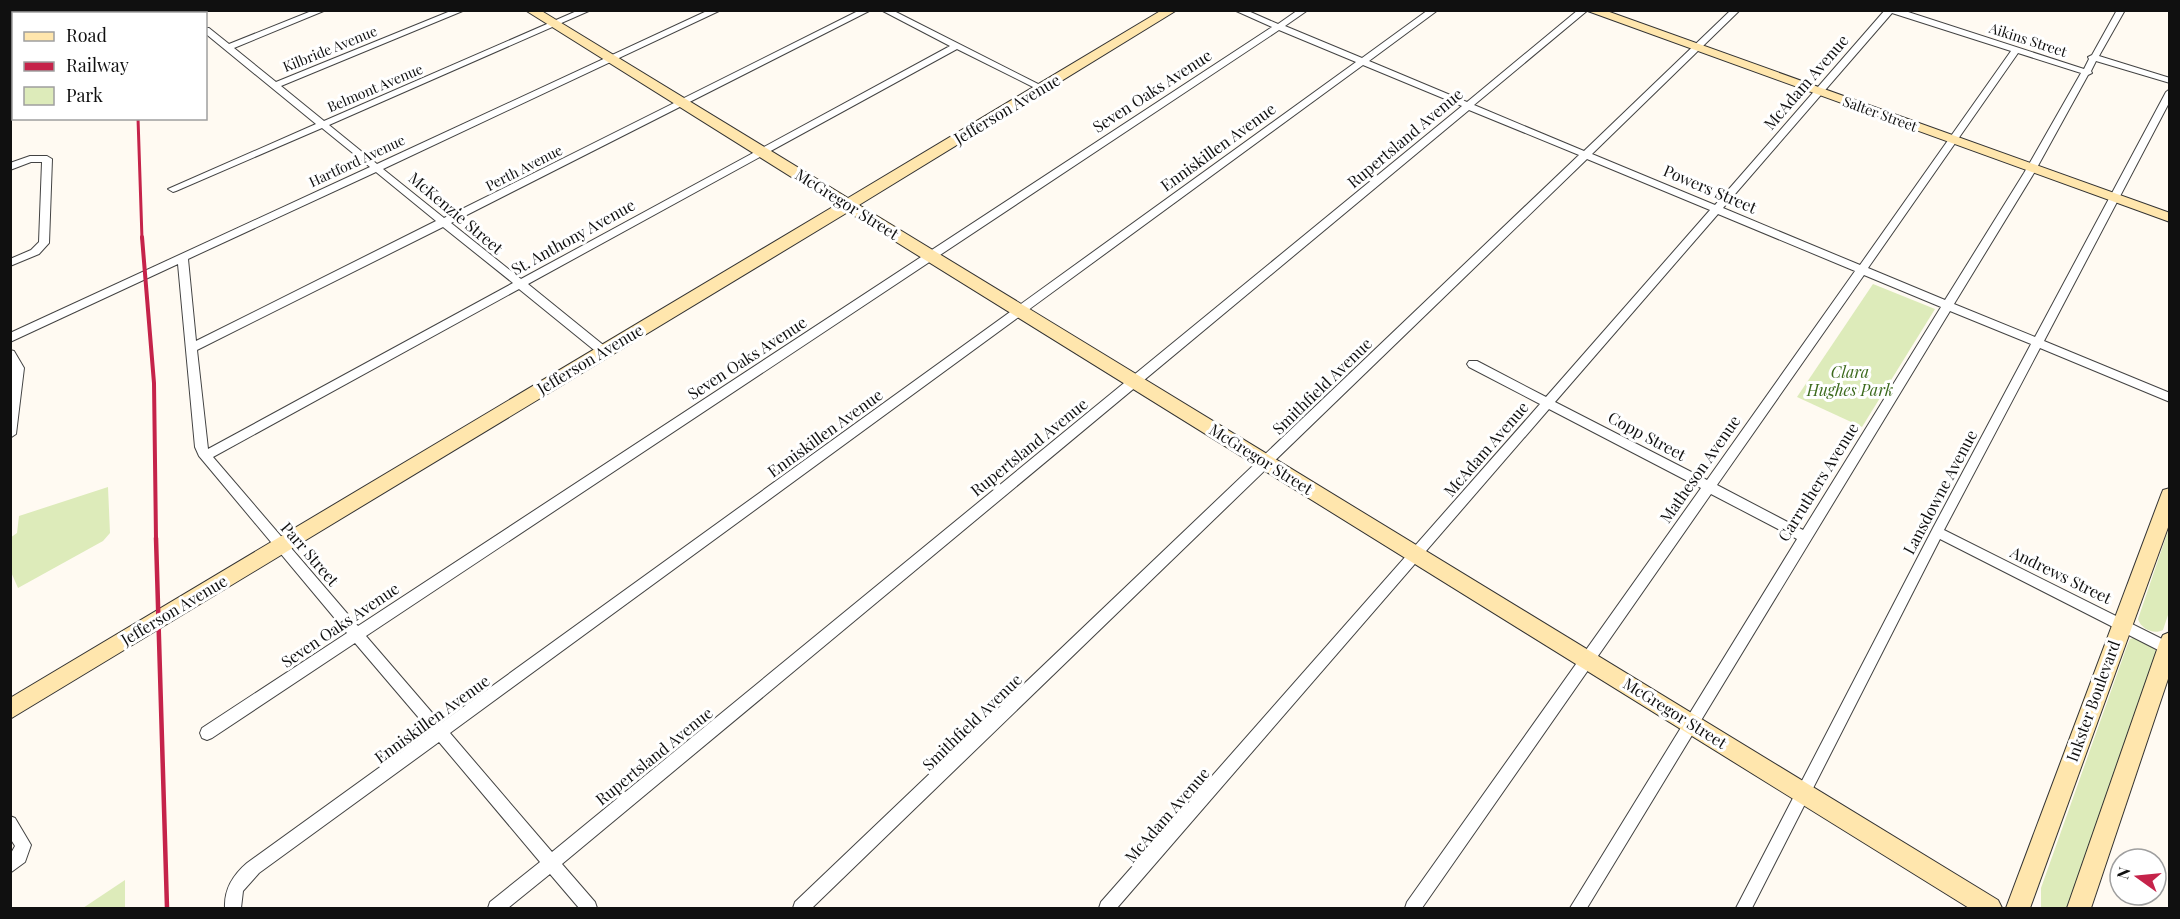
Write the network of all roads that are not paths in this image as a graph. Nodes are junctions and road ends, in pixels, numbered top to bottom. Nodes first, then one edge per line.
1 (322, 10) edge
2 (461, 10) edge
3 (531, 10) edge
4 (587, 10) edge
5 (717, 10) edge
6 (867, 10) edge
7 (885, 10) edge
8 (1171, 10) edge
9 (1238, 10) edge
10 (1304, 10) edge
11 (1434, 10) edge
12 (1584, 10) edge
13 (1591, 10) edge
14 (1736, 10) edge
15 (1891, 10) edge
16 (2121, 10) edge
17 (554, 25) junction
18 (1278, 27) junction
19 (207, 31) edge
20 (956, 46) junction
21 (227, 48) junction
22 (1696, 48) junction
23 (2016, 50) junction
24 (2092, 57) junction
25 (610, 59) junction
26 (1362, 62) junction
27 (2088, 73) junction
28 (2169, 81) edge
29 (276, 86) junction
30 (1042, 88) junction
31 (1819, 92) junction
32 (2169, 92) edge
33 (682, 103) junction
34 (1469, 106) junction
35 (324, 125) junction
36 (1953, 141) junction
37 (761, 151) junction
38 (1586, 155) junction
39 (10, 167) edge
40 (377, 167) junction
41 (2031, 168) junction
42 (173, 189) dead end
43 (2114, 198) junction
44 (849, 205) junction
45 (1717, 210) junction
46 (2169, 218) edge
47 (444, 223) junction
48 (931, 256) junction
49 (183, 258) junction
50 (10, 263) edge
51 (1862, 270) junction
52 (519, 285) junction
53 (1948, 306) junction
54 (1020, 311) junction
55 (10, 338) edge
56 (2038, 344) junction
57 (192, 348) junction
58 (603, 351) junction
59 (10, 354) edge
60 (1473, 364) dead end
61 (1134, 382) junction
62 (2169, 398) edge
63 (1548, 403) junction
64 (10, 434) edge
65 (206, 456) junction
66 (1266, 463) junction
67 (1709, 488) junction
68 (2169, 495) edge
69 (1937, 532) junction
70 (1805, 537) junction
71 (281, 546) junction
72 (1416, 554) junction
73 (2121, 623) junction
74 (356, 634) junction
75 (2169, 647) edge
76 (1588, 659) junction
77 (10, 710) edge
78 (1691, 723) junction
79 (207, 733) dead end
80 (440, 734) junction
81 (1804, 793) junction
82 (10, 823) edge
83 (551, 863) junction
84 (10, 866) edge
85 (233, 909) edge
86 (496, 909) edge
87 (589, 909) edge
88 (801, 909) edge
89 (1107, 909) edge
90 (1413, 909) edge
91 (1578, 909) edge
92 (1744, 909) edge
93 (1990, 909) edge
94 (2018, 909) edge
95 (2079, 909) edge

1 - 21 street
2 - 29 street, Kilbride Avenue
3 - 17 main road, McGregor Street
4 - 17 street, Belmont Avenue
5 - 25 street, Hartford Avenue
6 - 33 street, Perth Avenue
7 - 20 street
8 - 30 main road, Jefferson Avenue
9 - 18 street, Powers Street
10 - 18 street, Seven Oaks Avenue
11 - 26 street, Enniskillen Avenue
12 - 34 street, Rupertsland Avenue
13 - 22 main road, Salter Street
14 - 22 street, Smithfield Avenue
15 - 23 street, Aikins Street
15 - 31 street, McAdam Avenue
16 - 24 street, Carruthers Avenue
17 - 25 main road, McGregor Street
17 - 35 street, Belmont Avenue
18 - 26 street, Powers Street
18 - 48 street, Seven Oaks Avenue
19 - 21 street, McKenzie Street
20 - 30 street
20 - 37 street, St. Anthony Avenue
21 - 29 street, McKenzie Street
22 - 31 main road, Salter Street
22 - 38 street, Smithfield Avenue
23 - 27 street, Aikins Street
23 - 36 street, Matheson Avenue
24 - 27 street, Carruthers Avenue
24 - 28 street
25 - 33 main road, McGregor Street
25 - 40 street, Hartford Avenue
26 - 34 street, Powers Street
26 - 54 street, Enniskillen Avenue
27 - 41 street, Carruthers Avenue
29 - 35 street, McKenzie Street
30 - 44 main road, Jefferson Avenue
31 - 36 main road, Salter Street
31 - 45 street, McAdam Avenue
32 - 43 street, Lansdowne Avenue
33 - 37 main road, McGregor Street
33 - 47 street, Perth Avenue
34 - 38 street, Powers Street
34 - 61 street, Rupertsland Avenue
35 - 40 street, McKenzie Street
35 - 42 street, Belmont Avenue
36 - 41 main road, Salter Street
36 - 51 street, Matheson Avenue
37 - 44 main road, McGregor Street
37 - 52 street, St. Anthony Avenue
38 - 45 street, Powers Street
38 - 66 street, Smithfield Avenue
39 - 50 street
40 - 47 street, McKenzie Street
40 - 49 street, Hartford Avenue
41 - 43 main road, Salter Street
41 - 53 street, Carruthers Avenue
43 - 46 main road, Salter Street
43 - 56 street, Lansdowne Avenue
44 - 48 main road, McGregor Street
44 - 58 main road, Jefferson Avenue
45 - 51 street, Powers Street
45 - 63 street, McAdam Avenue
47 - 52 street, McKenzie Street
47 - 57 street, Perth Avenue
48 - 54 main road, McGregor Street
48 - 74 street, Seven Oaks Avenue
49 - 55 street, Hartford Avenue
49 - 57 street, Parr Street
51 - 53 street, Powers Street
51 - 67 street, Matheson Avenue
52 - 58 street, McKenzie Street
52 - 65 street, St. Anthony Avenue
53 - 56 street, Powers Street
53 - 70 street, Carruthers Avenue
54 - 61 main road, McGregor Street
54 - 80 street, Enniskillen Avenue
56 - 62 street, Powers Street
56 - 69 street, Lansdowne Avenue
57 - 65 street, Parr Street
58 - 71 main road, Jefferson Avenue
59 - 64 street
60 - 63 street, Copp Street
61 - 66 main road, McGregor Street
61 - 83 street, Rupertsland Avenue
63 - 67 street, Copp Street
63 - 72 street, McAdam Avenue
65 - 71 street, Parr Street
66 - 72 main road, McGregor Street
66 - 88 street, Smithfield Avenue
67 - 70 street, Copp Street
67 - 76 street, Matheson Avenue
68 - 73 main road, Inkster Boulevard
69 - 73 street, Andrews Street
69 - 81 street, Lansdowne Avenue
70 - 78 street, Carruthers Avenue
71 - 74 street, Parr Street
71 - 77 main road, Jefferson Avenue
72 - 76 main road, McGregor Street
72 - 89 street, McAdam Avenue
73 - 75 street, Andrews Street
73 - 94 main road, Inkster Boulevard
74 - 79 street, Seven Oaks Avenue
74 - 80 street, Parr Street
75 - 95 main road
76 - 78 main road, McGregor Street
76 - 90 street, Matheson Avenue
78 - 81 main road, McGregor Street
78 - 91 street, Carruthers Avenue
80 - 83 street, Parr Street
80 - 85 street, Enniskillen Avenue
81 - 92 street, Lansdowne Avenue
81 - 93 main road, McGregor Street
82 - 84 street
83 - 86 street, Rupertsland Avenue
83 - 87 street, Parr Street

